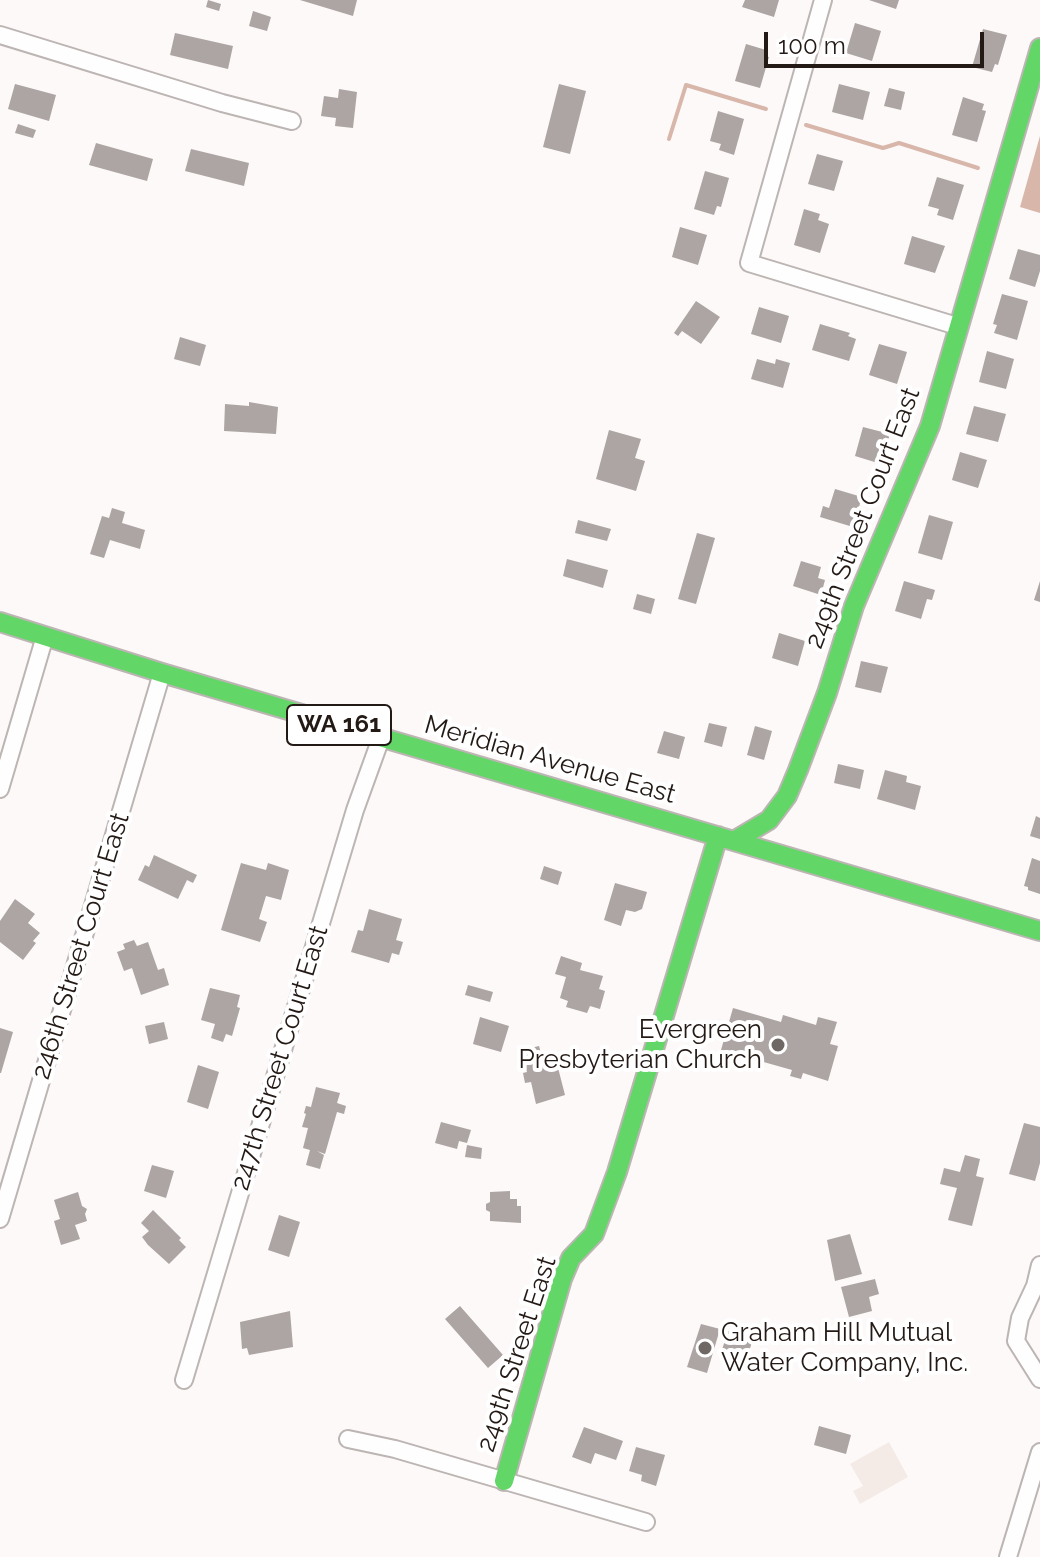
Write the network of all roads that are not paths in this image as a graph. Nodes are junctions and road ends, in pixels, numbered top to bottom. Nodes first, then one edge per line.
1 (823, 0) edge
2 (0, 35) edge
3 (1040, 48) edge
4 (292, 121) dead end
5 (957, 326) junction
6 (0, 622) edge
7 (45, 636) junction
8 (162, 673) junction
9 (381, 738) junction
10 (0, 789) edge
11 (726, 839) junction
12 (1040, 931) edge
13 (0, 1219) edge
14 (1040, 1265) edge
15 (1040, 1379) edge
16 (184, 1380) dead end
17 (348, 1439) dead end
18 (1040, 1452) edge
19 (504, 1481) junction
20 (646, 1522) dead end
21 (1008, 1557) edge

1 - 5 street
2 - 4 street
3 - 5 street, 249th Street Court East
5 - 11 street, 249th Street Court East
6 - 7 street, Meridian Avenue East / WA 161
7 - 8 street, Meridian Avenue East / WA 161
7 - 10 street
8 - 9 street, Meridian Avenue East / WA 161
8 - 13 street, 246th Street Court East
9 - 11 street, Meridian Avenue East / WA 161
9 - 16 street, 247th Street Court East
11 - 12 street, Meridian Avenue East / WA 161
11 - 19 street, 249th Street East
14 - 15 street
17 - 19 street
18 - 21 street
19 - 20 street

